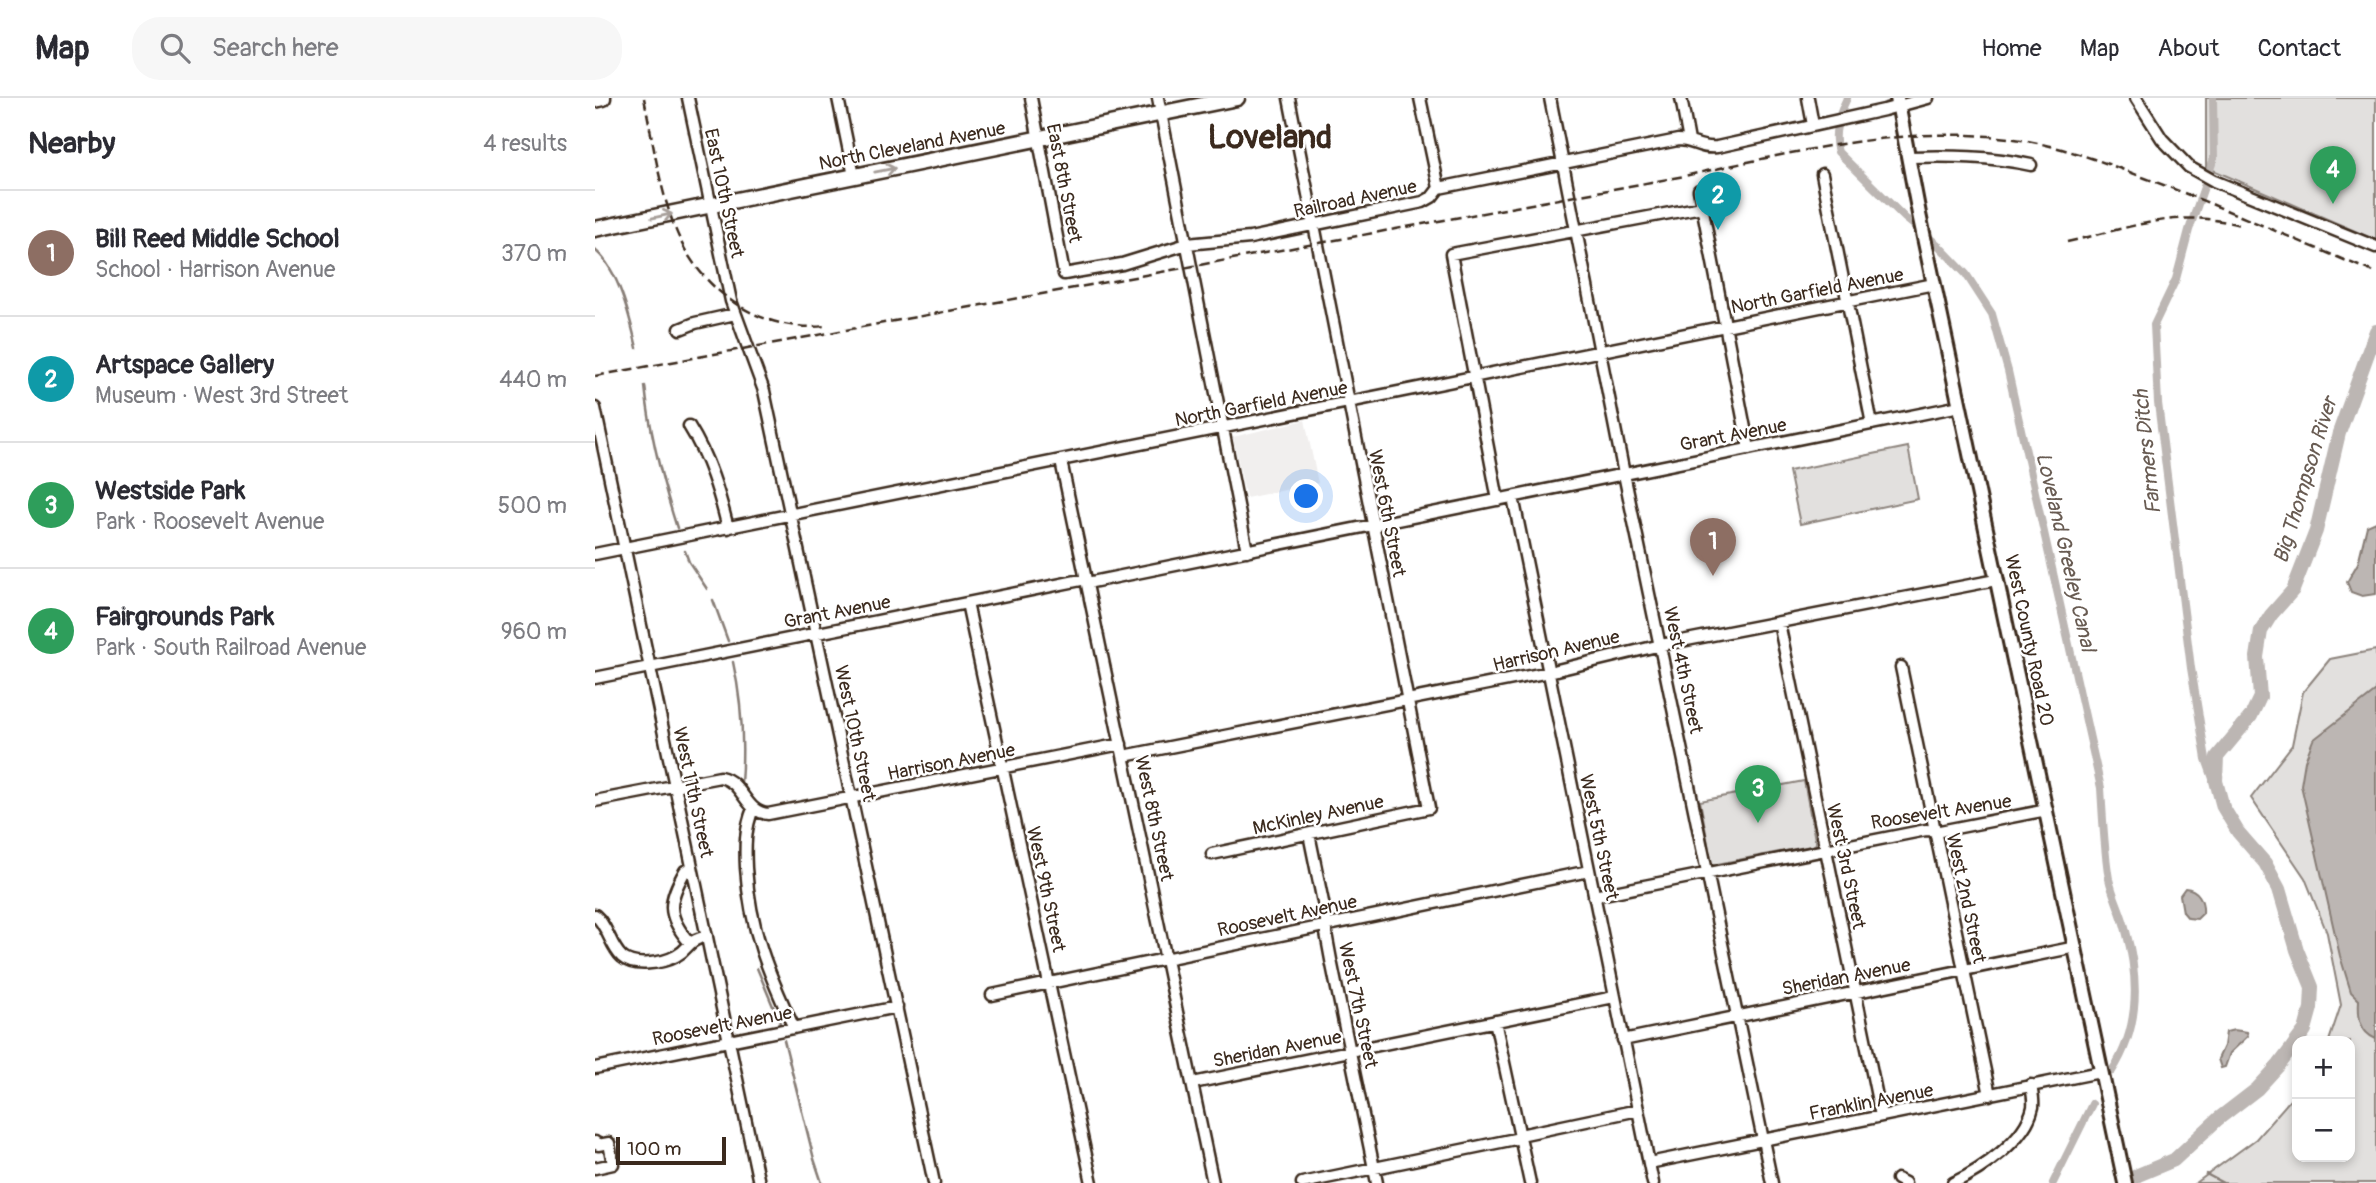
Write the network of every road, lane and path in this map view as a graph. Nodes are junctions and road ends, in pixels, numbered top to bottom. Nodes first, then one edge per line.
1 (603, 98) edge
2 (688, 98) edge
3 (838, 98) edge
4 (1031, 98) edge
5 (1158, 98) edge
6 (1237, 98) edge
7 (1289, 98) edge
8 (1420, 98) edge
9 (1550, 98) edge
10 (1681, 98) edge
11 (1808, 98) edge
12 (1928, 98) edge
13 (2136, 98) edge
14 (595, 100) edge
15 (1898, 102) edge
16 (1161, 113) junction
17 (1813, 125) junction
18 (1039, 139) junction
19 (1689, 141) junction
20 (1907, 157) junction
21 (1563, 163) junction
22 (2031, 165) dead end
23 (1822, 174) dead end
24 (855, 176) junction
25 (1439, 188) junction
26 (1699, 190) dead end
27 (710, 206) junction
28 (1702, 207) junction
29 (1314, 225) junction
30 (595, 229) edge
31 (1576, 232) junction
32 (1187, 244) junction
33 (2376, 247) edge
34 (1064, 274) joint
35 (1934, 284) junction
36 (729, 295) joint
37 (1848, 301) junction
38 (735, 313) junction
39 (1725, 326) junction
40 (680, 330) dead end
41 (1599, 352) junction
42 (1474, 377) junction
43 (1349, 403) junction
44 (1960, 406) junction
45 (595, 408) edge
46 (1872, 424) junction
47 (689, 426) dead end
48 (1222, 428) junction
49 (1749, 449) junction
50 (1061, 461) junction
51 (1623, 474) junction
52 (1513, 497) junction
53 (1498, 500) junction
54 (791, 515) junction
55 (1372, 525) junction
56 (728, 528) junction
57 (625, 548) junction
58 (1247, 551) junction
59 (595, 554) edge
60 (1996, 580) junction
61 (1086, 581) junction
62 (967, 603) junction
63 (1779, 623) junction
64 (817, 633) junction
65 (1661, 645) junction
66 (650, 666) junction
67 (1901, 667) dead end
68 (1549, 672) junction
69 (595, 678) edge
70 (1409, 699) junction
71 (1121, 744) junction
72 (1124, 756) junction
73 (1004, 768) junction
74 (675, 785) junction
75 (851, 798) junction
76 (595, 801) edge
77 (1429, 808) joint
78 (753, 809) junction
79 (2047, 810) junction
80 (1935, 831) junction
81 (1309, 834) junction
82 (1825, 848) junction
83 (1212, 853) dead end
84 (692, 868) junction
85 (1589, 871) junction
86 (1708, 873) junction
87 (1594, 896) junction
88 (595, 915) edge
89 (1326, 925) junction
90 (707, 936) junction
91 (689, 942) junction
92 (2076, 947) junction
93 (1167, 957) junction
94 (1964, 970) junction
95 (1049, 982) junction
96 (1855, 991) junction
97 (992, 995) dead end
98 (1614, 997) junction
99 (897, 1007) junction
100 (1738, 1016) junction
101 (1495, 1021) junction
102 (794, 1028) junction
103 (1623, 1040) junction
104 (729, 1042) junction
105 (1351, 1051) junction
106 (595, 1068) edge
107 (2100, 1072) junction
108 (1193, 1083) junction
109 (2031, 1085) junction
110 (1990, 1095) junction
111 (1638, 1110) junction
112 (1881, 1116) junction
113 (1520, 1137) junction
114 (1763, 1140) junction
115 (595, 1142) edge
116 (1649, 1163) junction
117 (595, 1168) edge
118 (1374, 1168) junction
119 (759, 1183) edge
120 (934, 1183) edge
121 (1092, 1183) edge
122 (1213, 1183) edge
123 (1302, 1183) edge
124 (1377, 1183) edge
125 (1530, 1183) edge
126 (1653, 1183) edge
127 (1772, 1183) edge
128 (1953, 1183) edge
129 (2125, 1183) edge

1 - 14 highway
2 - 27 street, East 10th Street
3 - 24 street
4 - 18 street, East 8th Street
5 - 16 street
6 - 16 highway, North Cleveland Avenue
7 - 29 street, West 6th Street
8 - 25 street
9 - 21 street, West 4th Street
10 - 19 street
11 - 17 street
12 - 15 street, Railroad Avenue
13 - 33 street
15 - 17 street, Railroad Avenue
15 - 20 main road, West County Road 20
16 - 18 highway, North Cleveland Avenue
16 - 32 street
17 - 19 street, Railroad Avenue
24 -> 18 highway, North Cleveland Avenue
18 - 34 street, East 8th Street
19 - 21 street, Railroad Avenue
20 - 22 street
20 - 35 main road, West County Road 20
21 - 25 street, Railroad Avenue
21 - 31 street, West 4th Street
23 - 37 street
24 - 27 highway, North Cleveland Avenue
25 - 29 street, Railroad Avenue
26 - 28 street
30 -> 27 highway, North Cleveland Avenue
27 - 36 street, East 10th Street
28 - 31 street
28 - 39 street
29 - 32 street, Railroad Avenue
29 - 43 street, West 6th Street
31 - 41 street, West 4th Street
31 - 42 street
32 - 34 street, Railroad Avenue
32 - 48 street
35 - 37 street, North Garfield Avenue
35 - 44 main road, West County Road 20
36 - 38 street, West 10th Street
37 - 39 street, North Garfield Avenue
37 - 46 street
38 - 40 street
38 - 54 street, West 10th Street
39 - 41 street, North Garfield Avenue
39 - 49 street
41 - 42 street, North Garfield Avenue
41 - 51 street, West 4th Street
42 - 43 street, North Garfield Avenue
42 - 53 street
43 - 48 street, North Garfield Avenue
43 - 55 street, West 6th Street
44 - 46 street, Grant Avenue
44 - 60 main road, West County Road 20
45 - 57 street, West 11th Street
46 - 49 street, Grant Avenue
47 - 56 street
48 - 50 street, North Garfield Avenue
48 - 58 street
49 - 51 street, Grant Avenue
50 - 54 street, North Garfield Avenue
50 - 61 street, West 8th Street
51 - 52 street, Grant Avenue
51 - 65 street, West 4th Street
52 - 53 street, Grant Avenue
52 - 68 street, West 5th Street
53 - 55 street, Grant Avenue
54 - 56 street, North Garfield Avenue
54 - 64 street, West 10th Street
55 - 58 street, Grant Avenue
55 - 70 street, West 6th Street
56 - 57 street, North Garfield Avenue
57 - 59 street, North Garfield Avenue
57 - 66 street, West 11th Street
58 - 61 street, Grant Avenue
60 - 63 street, Harrison Avenue
60 - 79 main road, West County Road 20
61 - 62 street, Grant Avenue
61 - 71 street, West 8th Street
62 - 64 street, Grant Avenue
62 - 73 street, West 9th Street
63 - 65 street, Harrison Avenue
63 - 82 street, West 3rd Street
64 - 66 street, Grant Avenue
64 - 75 street, West 10th Street
65 - 68 street, Harrison Avenue
65 - 86 street, West 4th Street
66 - 69 street, Grant Avenue
66 - 74 street, West 11th Street
67 - 80 street, West 2nd Street
68 - 70 street, Harrison Avenue
68 - 85 street, West 5th Street
70 - 72 street, Harrison Avenue
70 - 77 street, West 6th Street
71 - 72 street, West 8th Street
71 - 73 street, Harrison Avenue
72 - 93 street, West 8th Street
73 - 75 street, Harrison Avenue
73 - 95 street, West 9th Street
74 - 76 street
74 - 78 street
74 - 84 street, West 11th Street
75 - 78 street, Harrison Avenue
75 - 99 street, West 10th Street
77 - 81 street, McKinley Avenue
78 - 102 street
79 - 80 street, Roosevelt Avenue
79 - 92 main road, West County Road 20
80 - 82 street, Roosevelt Avenue
80 - 94 street, West 2nd Street
81 - 83 street, McKinley Avenue
81 - 89 street, West 7th Street
82 - 86 street, Roosevelt Avenue
82 - 96 street, West 3rd Street
84 - 90 street, West 11th Street
84 - 91 street
85 - 87 street, West 5th Street
85 - 89 street, Roosevelt Avenue
86 - 87 street, Roosevelt Avenue
86 - 100 street, West 4th Street
87 - 98 street, West 5th Street
88 - 91 street
89 - 93 street, Roosevelt Avenue
89 - 105 street, West 7th Street
90 - 91 street
90 - 104 street, West 11th Street
92 - 94 street, Sheridan Avenue
92 - 107 main road, West County Road 20
93 - 95 street, Roosevelt Avenue
93 - 108 street, West 8th Street
94 - 96 street, Sheridan Avenue
94 - 110 street, West 2nd Street
95 - 97 street, Roosevelt Avenue
95 - 121 street, West 9th Street
96 - 100 street, Sheridan Avenue
96 - 112 street, West 3rd Street
98 - 101 street, Sheridan Avenue
98 - 103 street, West 5th Street
99 - 102 street, Roosevelt Avenue
99 - 120 street, West 10th Street
100 - 103 street, Sheridan Avenue
100 - 114 street, West 4th Street
101 - 105 street, Sheridan Avenue
101 - 113 street
102 - 104 street, Roosevelt Avenue
103 - 111 street, West 5th Street
104 - 106 street, Roosevelt Avenue
104 - 119 street, West 11th Street
105 - 108 street, Sheridan Avenue
105 - 118 street, West 7th Street
107 - 109 street, Franklin Avenue
107 - 129 main road, West County Road 20
108 - 122 street, West 8th Street
109 - 110 street, Franklin Avenue
109 - 128 street
110 - 112 street, Franklin Avenue
111 - 113 street
111 - 116 street, West 5th Street
112 - 114 street, Franklin Avenue
113 - 118 street
113 - 125 street
114 - 116 street, Franklin Avenue
114 - 127 street, West 4th Street
115 - 117 street
116 - 126 street, West 5th Street
118 - 123 street
118 - 124 street, West 7th Street

